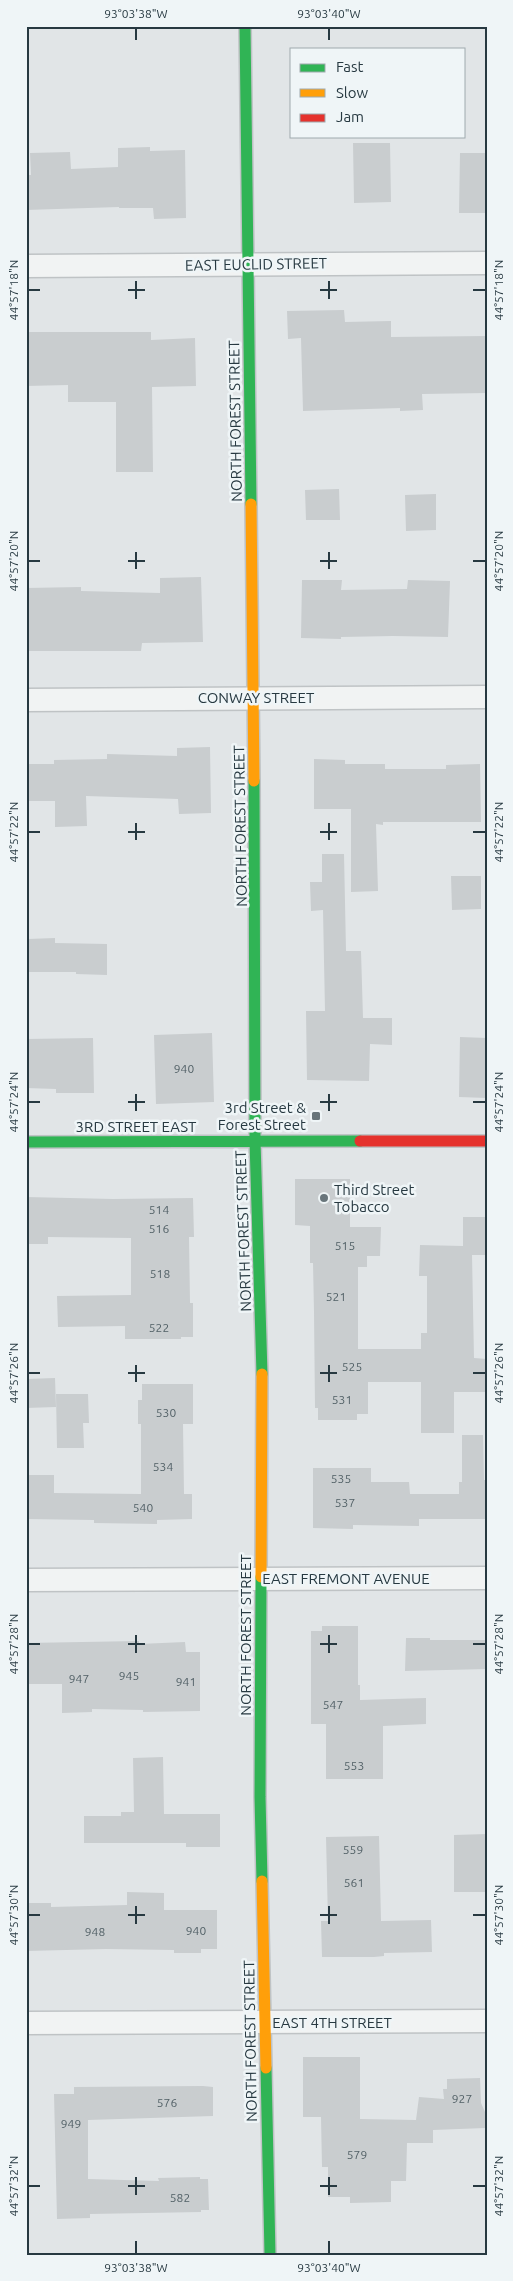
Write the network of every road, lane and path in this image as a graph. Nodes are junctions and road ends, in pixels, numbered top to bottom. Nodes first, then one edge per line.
1 (246, 26) edge
2 (487, 263) edge
3 (247, 264) junction
4 (26, 266) edge
5 (252, 697) junction
6 (487, 697) edge
7 (26, 700) edge
8 (255, 1141) junction
9 (487, 1141) edge
10 (26, 1142) edge
11 (260, 1578) junction
12 (487, 1578) edge
13 (26, 1580) edge
14 (487, 2021) edge
15 (26, 2022) edge
16 (264, 2022) junction
17 (270, 2255) edge

1 - 3 street, NORTH FOREST STREET
2 - 3 street, EAST EUCLID STREET
3 - 4 street, EAST EUCLID STREET
3 - 5 street, NORTH FOREST STREET
5 - 6 street, CONWAY STREET
5 - 7 street, CONWAY STREET
5 - 8 street, NORTH FOREST STREET
8 - 9 street, 3RD STREET EAST
8 - 10 street, 3RD STREET EAST
8 - 11 street, NORTH FOREST STREET
11 - 12 street, EAST FREMONT AVENUE
11 - 13 street, EAST FREMONT AVENUE
11 - 16 street, NORTH FOREST STREET
14 - 16 street, EAST 4TH STREET
15 - 16 street, EAST 4TH STREET
16 - 17 street, NORTH FOREST STREET

